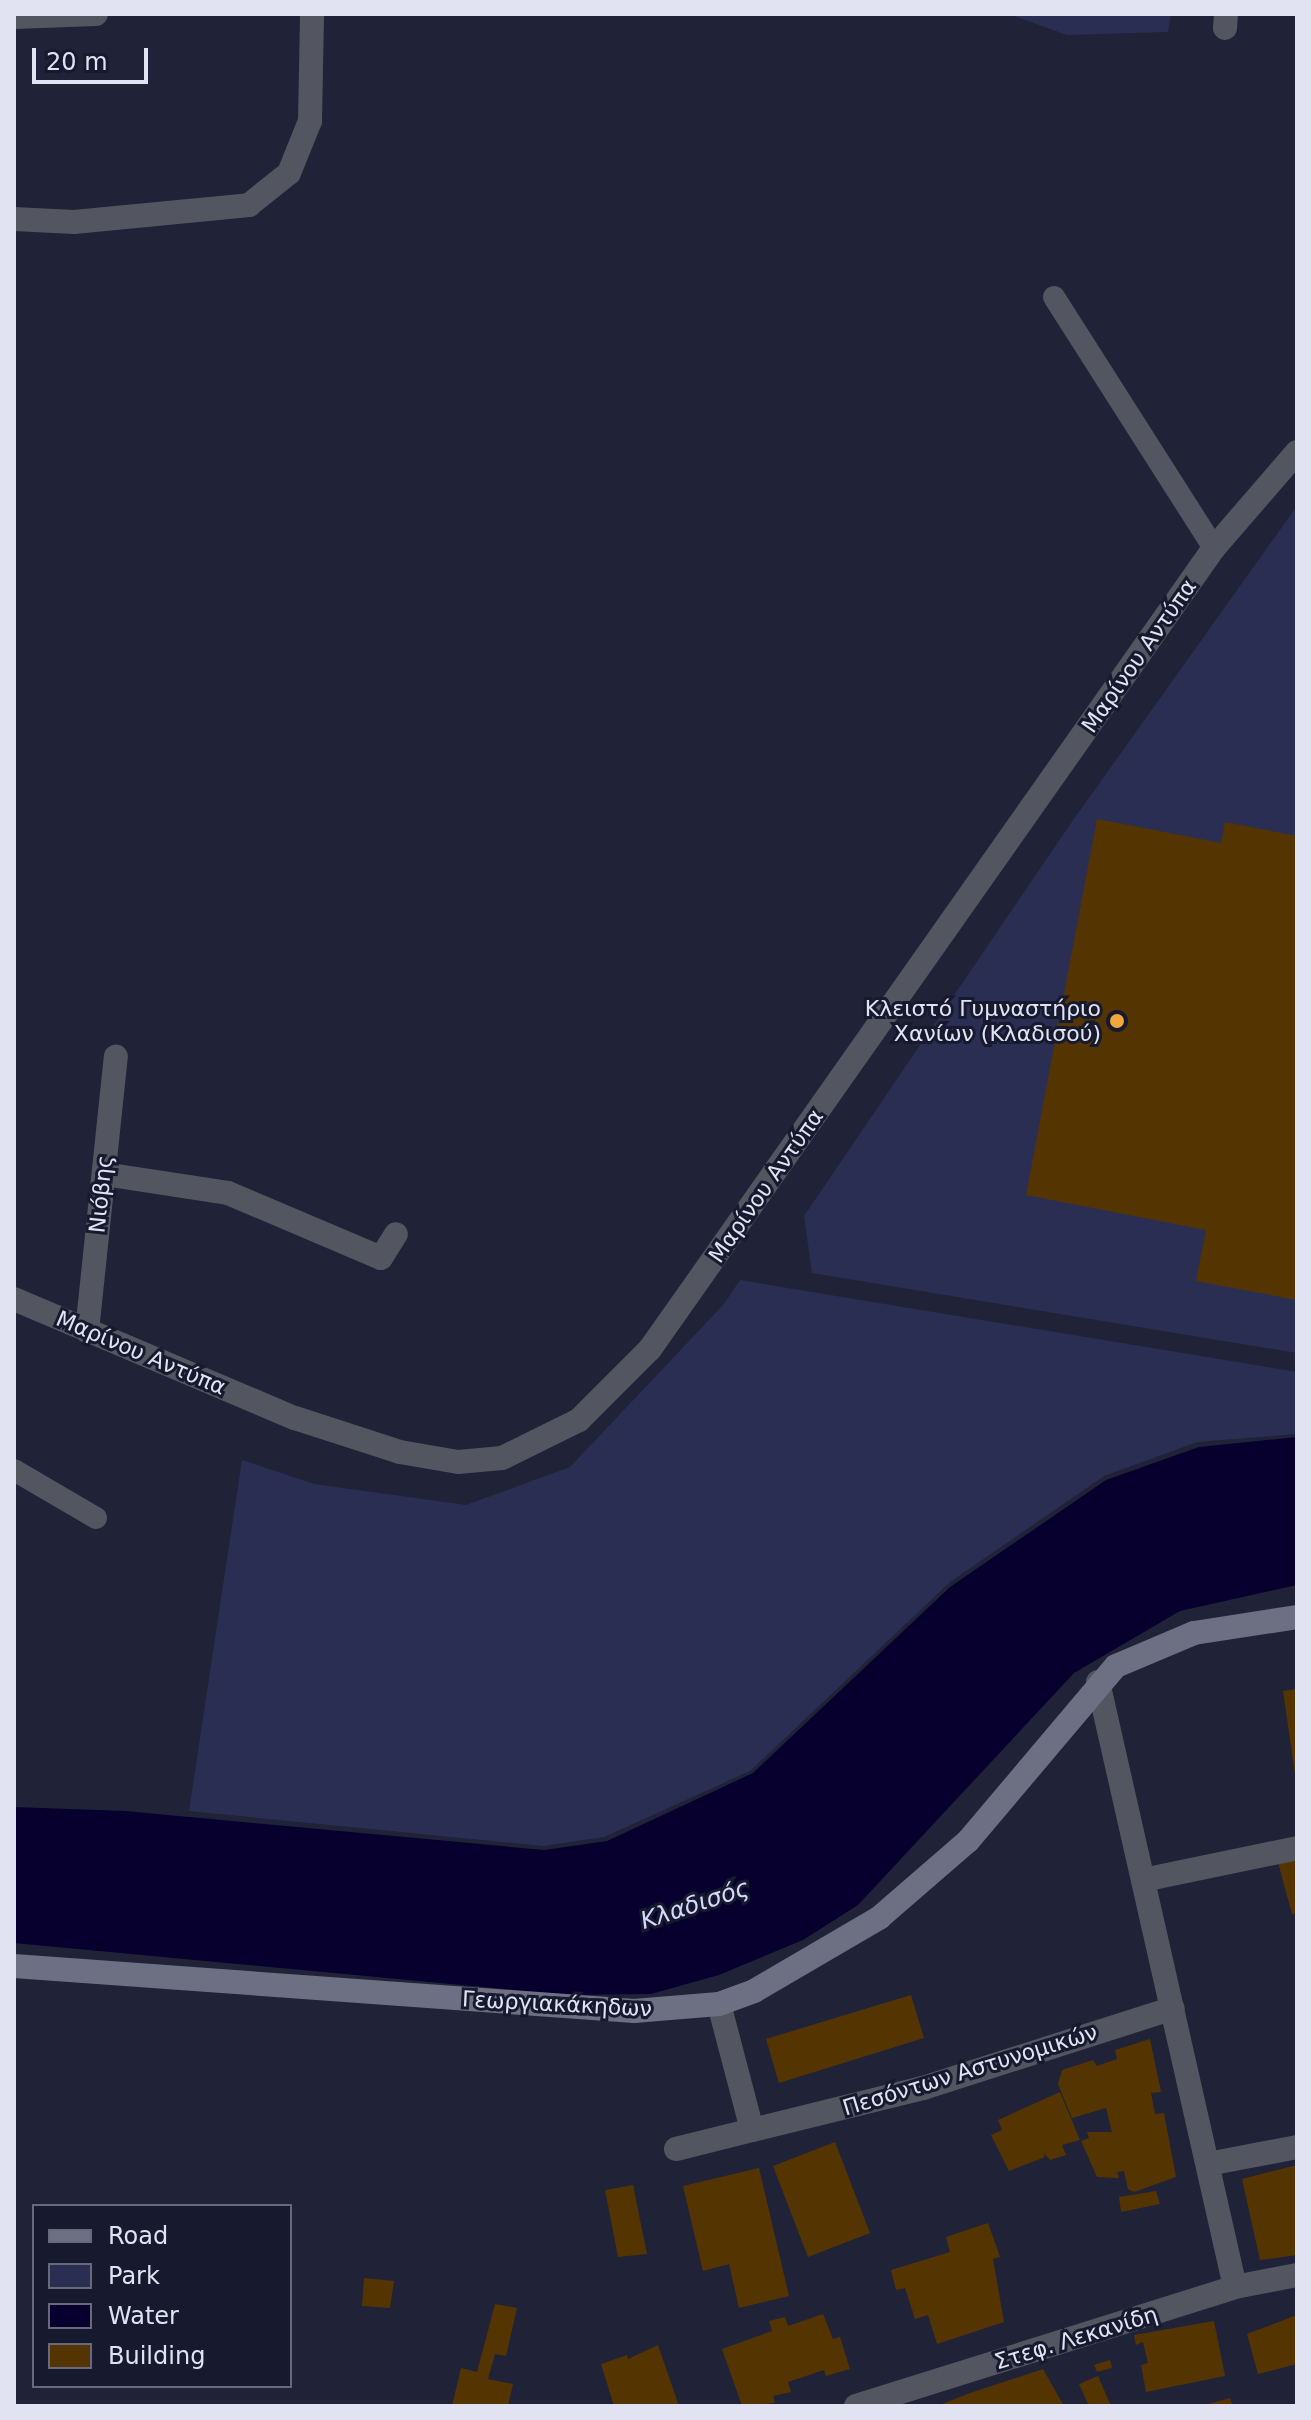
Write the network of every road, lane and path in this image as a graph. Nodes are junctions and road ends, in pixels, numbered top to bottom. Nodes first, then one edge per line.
1 (96, 14) edge
2 (312, 14) edge
3 (14, 17) edge
4 (14, 219) edge
5 (1054, 297) dead end
6 (1297, 452) edge
7 (1214, 548) junction
8 (116, 1057) dead end
9 (104, 1174) junction
10 (396, 1234) dead end
11 (14, 1299) edge
12 (87, 1331) junction
13 (14, 1470) edge
14 (96, 1518) dead end
15 (1297, 1617) edge
16 (1098, 1682) junction
17 (1297, 1848) edge
18 (1143, 1880) junction
19 (14, 1966) edge
20 (719, 2004) junction
21 (1173, 2008) junction
22 (752, 2130) junction
23 (1297, 2147) edge
24 (676, 2149) dead end
25 (1208, 2164) junction
26 (1297, 2275) edge
27 (1235, 2287) junction
28 (856, 2406) edge

1 - 3 street
2 - 4 street
5 - 7 lane
6 - 7 street, Μαρίνου Αντύπα
7 - 12 street, Μαρίνου Αντύπα
8 - 9 street, Νιόβης
9 - 10 street
9 - 12 street, Νιόβης
11 - 12 street, Μαρίνου Αντύπα
13 - 14 lane
15 - 16 street, Γεωργιακάκηδων
16 - 18 street
16 - 20 street, Γεωργιακάκηδων
17 - 18 street
18 - 21 street
19 - 20 street, Γεωργιακάκηδων
20 - 22 street
21 - 22 street, Πεσόντων Αστυνομικών
21 - 25 street
22 - 24 street, Πεσόντων Αστυνομικών
23 - 25 street
25 - 27 street
26 - 27 street, Στεφ. Λεκανίδη
27 - 28 street, Στεφ. Λεκανίδη

